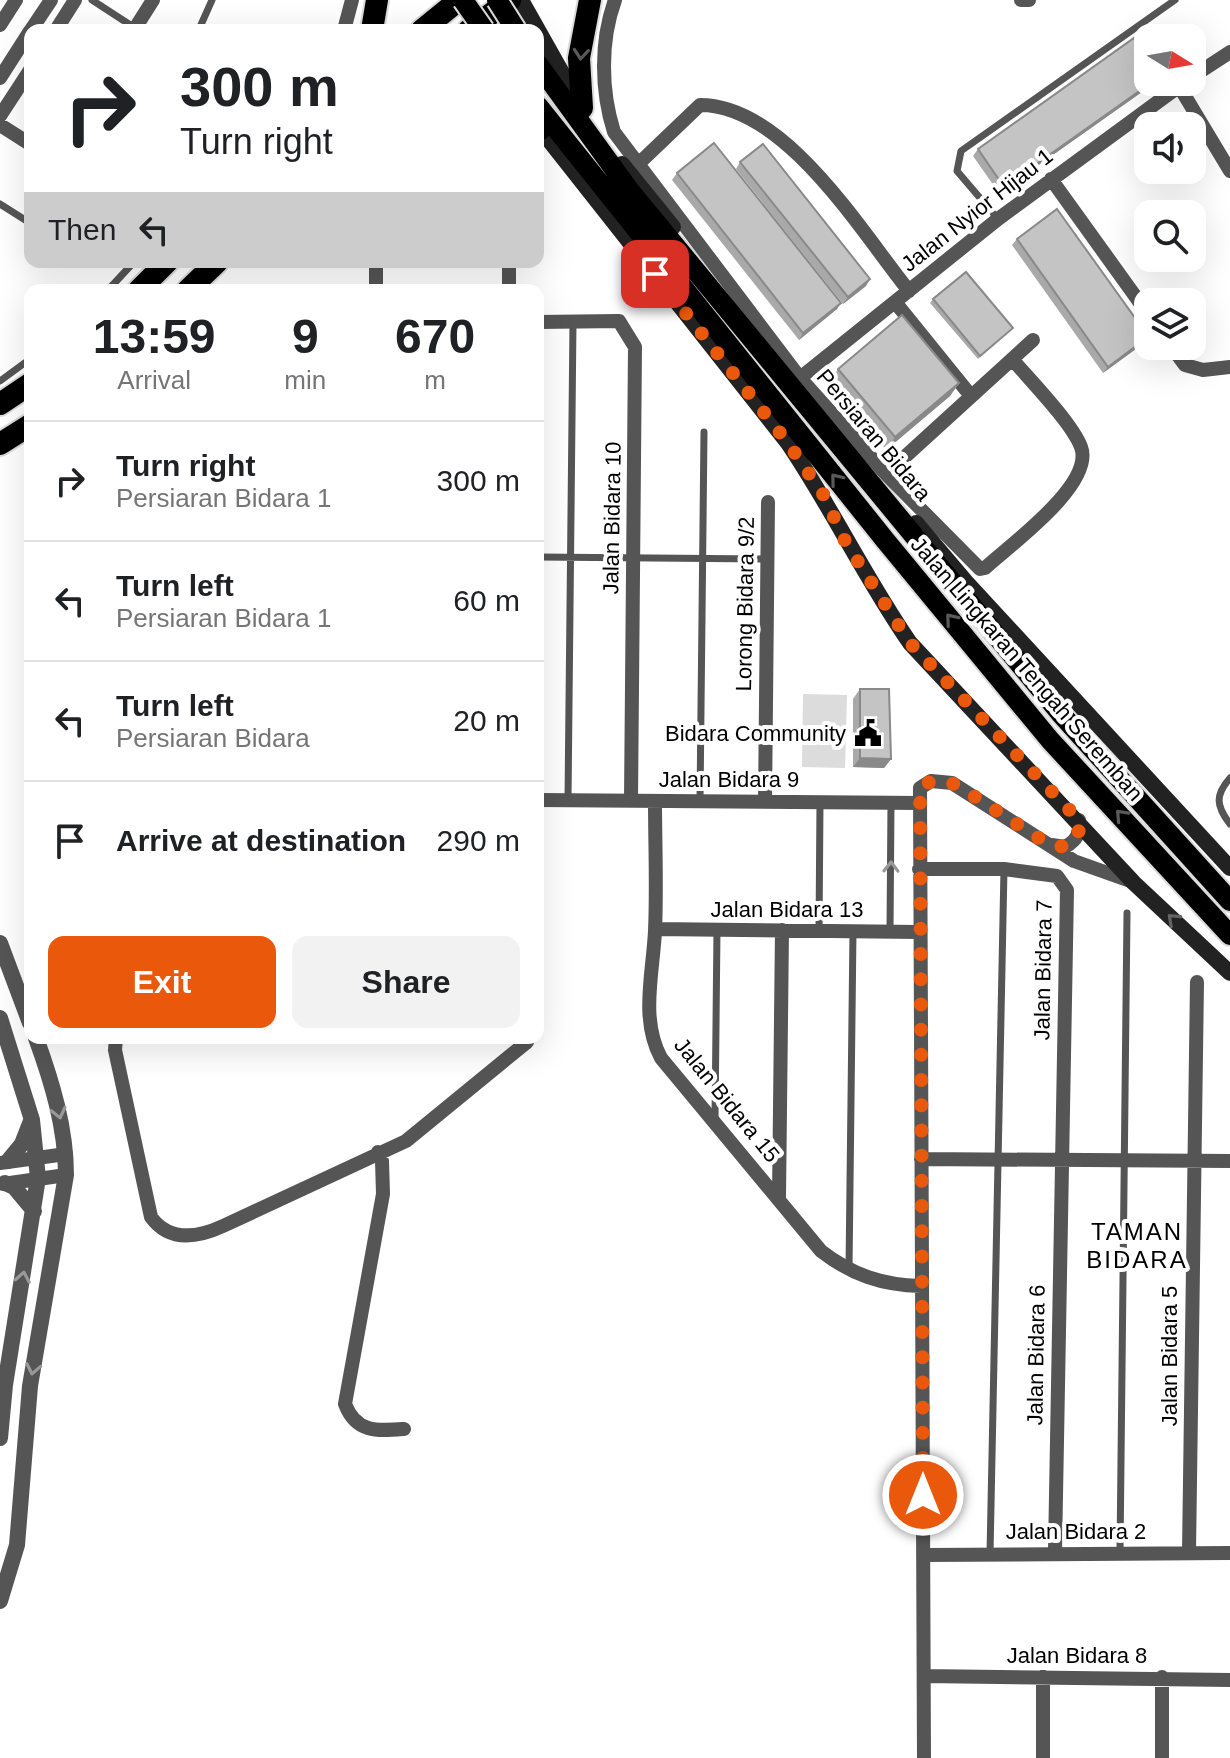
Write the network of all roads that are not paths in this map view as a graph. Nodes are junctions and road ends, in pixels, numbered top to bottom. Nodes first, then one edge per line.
1 (16, 0) edge
2 (51, 0) edge
3 (75, 0) edge
4 (92, 0) edge
5 (153, 0) edge
6 (212, 0) edge
7 (352, 0) edge
8 (377, 0) edge
9 (497, 0) edge
10 (510, 0) edge
11 (521, 0) edge
12 (590, 0) edge
13 (615, 0) edge
14 (1175, 0) edge
15 (453, 2) edge
16 (35, 24) edge
17 (60, 24) edge
18 (128, 24) edge
19 (138, 24) edge
20 (201, 24) edge
21 (346, 24) edge
22 (373, 24) edge
23 (429, 24) edge
24 (465, 24) edge
25 (476, 24) edge
26 (477, 24) edge
27 (512, 24) edge
28 (534, 24) edge
29 (0, 26) edge
30 (24, 33) edge
31 (24, 40) edge
32 (544, 42) edge
33 (1230, 52) edge
34 (1206, 68) edge
35 (544, 72) edge
36 (0, 78) edge
37 (24, 79) edge
38 (1165, 96) edge
39 (1189, 96) edge
40 (582, 108) junction
41 (544, 114) edge
42 (0, 116) edge
43 (0, 125) edge
44 (544, 134) edge
45 (24, 140) edge
46 (633, 168) junction
47 (1230, 171) edge
48 (1051, 179) junction
49 (0, 204) edge
50 (24, 219) edge
51 (998, 219) junction
52 (128, 268) edge
53 (161, 268) edge
54 (211, 268) edge
55 (114, 284) edge
56 (145, 284) edge
57 (194, 284) edge
58 (909, 291) junction
59 (1134, 295) edge
60 (895, 302) junction
61 (544, 322) edge
62 (573, 322) junction
63 (1033, 340) dead end
64 (1012, 359) junction
65 (1181, 360) edge
66 (24, 363) edge
67 (1230, 367) edge
68 (800, 378) junction
69 (0, 381) edge
70 (24, 388) edge
71 (971, 396) junction
72 (0, 404) edge
73 (24, 429) edge
74 (704, 432) dead end
75 (0, 444) edge
76 (886, 474) junction
77 (768, 502) dead end
78 (544, 557) edge
79 (571, 557) junction
80 (634, 558) junction
81 (703, 558) junction
82 (768, 559) junction
83 (1060, 713) joint
84 (1230, 778) edge
85 (544, 800) edge
86 (568, 800) junction
87 (631, 800) junction
88 (655, 801) junction
89 (700, 801) junction
90 (765, 802) junction
91 (820, 802) junction
92 (891, 803) junction
93 (919, 803) junction
94 (1079, 820) junction
95 (1230, 824) edge
96 (1048, 844) junction
97 (1230, 868) edge
98 (919, 869) junction
99 (1004, 869) junction
100 (1134, 883) junction
101 (1230, 901) edge
102 (1127, 913) dead end
103 (655, 929) junction
104 (717, 930) junction
105 (782, 930) junction
106 (819, 931) junction
107 (853, 931) junction
108 (890, 931) junction
109 (919, 932) junction
110 (1230, 935) edge
111 (0, 943) edge
112 (1230, 973) edge
113 (1197, 982) dead end
114 (24, 1007) edge
115 (0, 1018) edge
116 (38, 1044) edge
117 (116, 1044) edge
118 (525, 1044) edge
119 (32, 1120) junction
120 (715, 1126) junction
121 (378, 1152) junction
122 (66, 1154) junction
123 (37, 1156) junction
124 (921, 1159) junction
125 (1062, 1159) junction
126 (997, 1160) junction
127 (1126, 1160) junction
128 (1192, 1161) junction
129 (1230, 1161) edge
130 (4, 1162) edge
131 (66, 1175) junction
132 (38, 1178) junction
133 (3, 1184) edge
134 (779, 1198) junction
135 (34, 1211) junction
136 (849, 1273) junction
137 (921, 1286) junction
138 (404, 1429) dead end
139 (0, 1438) edge
140 (1055, 1551) junction
141 (1189, 1552) junction
142 (1120, 1553) junction
143 (1230, 1553) edge
144 (990, 1554) junction
145 (923, 1555) junction
146 (0, 1601) edge
147 (924, 1676) junction
148 (1043, 1677) junction
149 (1162, 1677) junction
150 (1230, 1680) edge
151 (924, 1758) edge
152 (1043, 1758) edge
153 (1162, 1758) edge

1 - 29 street
2 - 16 street
3 - 17 street
4 - 18 lane
5 - 19 street
6 - 20 lane
7 - 21 street
8 - 22 highway
9 - 27 main road, bridge
10 - 25 highway
11 - 28 main road, Persiaran Bidara
12 -> 40 highway
13 - 46 street
14 - 51 lane
15 - 23 highway
15 - 24 main road
15 - 26 main road, bridge
29 - 30 street
31 - 36 street
32 - 40 main road, Persiaran Bidara
33 - 34 street
35 - 83 main road, Persiaran Bidara
37 - 42 street
38 - 48 street, Jalan Nyior Hijau 1
39 - 47 street
40 - 46 main road, Persiaran Bidara
110 -> 41 main road, Jalan Lingkaran Tengah Seremban
43 - 45 street
44 - 94 main road
46 - 58 street
46 - 68 street
46 - 97 main road, Persiaran Bidara
48 - 51 street, Jalan Nyior Hijau 1
48 - 59 street
49 - 50 lane
51 - 58 street, Jalan Nyior Hijau 1
52 - 55 lane
53 - 56 highway
54 - 57 highway
58 - 60 street, Jalan Nyior Hijau 1
60 - 68 street, Jalan Nyior Hijau 1
60 - 71 street
61 - 62 street, Jalan Bidara 10
62 - 79 lane
62 - 80 street, Jalan Bidara 10
63 - 64 street
64 - 71 street
64 - 76 street
65 - 67 street
66 - 69 lane
68 - 76 street
70 - 72 highway
71 - 76 street
73 - 75 highway
74 - 81 lane
77 - 82 street, Lorong Bidara 9/2
78 - 79 lane
79 - 80 lane
79 - 86 lane
80 - 81 lane
80 - 87 street, Jalan Bidara 10
81 - 82 lane
81 - 89 lane
82 - 90 street, Lorong Bidara 9/2
83 - 101 main road, Jalan Lingkaran Tengah Seremban
84 - 95 lane
85 - 86 street, Jalan Bidara 9
86 - 87 street, Jalan Bidara 9
87 - 88 street, Jalan Bidara 9
88 - 89 street, Jalan Bidara 9
88 - 103 street, Jalan Bidara 15
89 - 90 street, Jalan Bidara 9
90 - 91 street, Jalan Bidara 9
91 - 92 street, Jalan Bidara 9
91 - 106 lane
92 - 93 street, Jalan Bidara 9
108 -> 92 lane
93 - 96 street
93 - 98 street
94 - 96 street
94 - 100 main road
96 - 100 street
98 - 99 street, Jalan Bidara 7
98 - 109 street
99 - 125 street, Jalan Bidara 7
99 - 126 lane
112 -> 100 main road
102 - 127 lane
103 - 104 street, Jalan Bidara 13
103 - 120 street, Jalan Bidara 15
104 - 105 street, Jalan Bidara 13
104 - 120 lane
105 - 106 street, Jalan Bidara 13
105 - 134 street
106 - 107 street, Jalan Bidara 13
107 - 108 street, Jalan Bidara 13
107 - 136 lane
108 - 109 street, Jalan Bidara 13
109 - 124 street
111 - 114 street
113 - 128 street, Jalan Bidara 5
115 - 119 street
116 -> 122 street
117 - 121 street
118 - 121 street
119 - 123 street
119 - 130 street
120 - 134 street, Jalan Bidara 15
121 - 138 street
122 - 123 street
122 - 131 street
123 - 130 street
123 - 132 street
124 - 126 street
124 - 137 street
125 - 126 street
125 - 127 street
125 - 140 street, Jalan Bidara 6
126 - 144 lane
127 - 128 street
127 - 142 lane
128 - 129 street
128 - 141 street, Jalan Bidara 5
131 - 132 street
131 -> 146 street
132 - 133 street
132 - 135 street
133 - 135 street
134 - 136 street, Jalan Bidara 15
139 -> 135 street
136 - 137 street, Jalan Bidara 15
137 - 145 street
140 - 142 street, Jalan Bidara 2
140 - 144 street, Jalan Bidara 2
141 - 142 street, Jalan Bidara 2
141 - 143 street, Jalan Bidara 2
144 - 145 street, Jalan Bidara 2
145 - 147 street
147 - 148 street, Jalan Bidara 8
147 - 151 street
148 - 149 street, Jalan Bidara 8
148 - 152 street
149 - 150 street, Jalan Bidara 8
149 - 153 street

